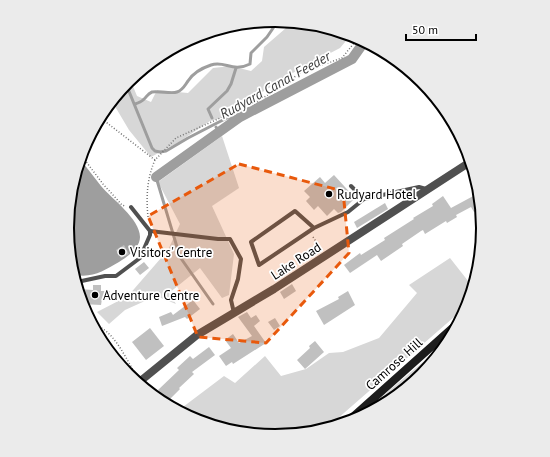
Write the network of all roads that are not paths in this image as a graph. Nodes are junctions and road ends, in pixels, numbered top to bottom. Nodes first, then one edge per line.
1 (466, 164) edge
2 (351, 186) dead end
3 (427, 190) junction
4 (364, 199) junction
5 (131, 207) road end
6 (314, 228) junction
7 (150, 231) junction
8 (80, 281) edge
9 (234, 313) junction
10 (448, 332) edge
11 (142, 380) edge
12 (359, 412) edge

1 - 3 street, Lake Road
2 - 4 lane
3 - 4 lane
3 - 9 street, Lake Road
4 - 6 lane
5 - 7 lane
6 - 6 lane
7 - 8 lane
7 - 9 lane
9 - 11 street, Lake Road
10 - 12 street, Camrose Hill

